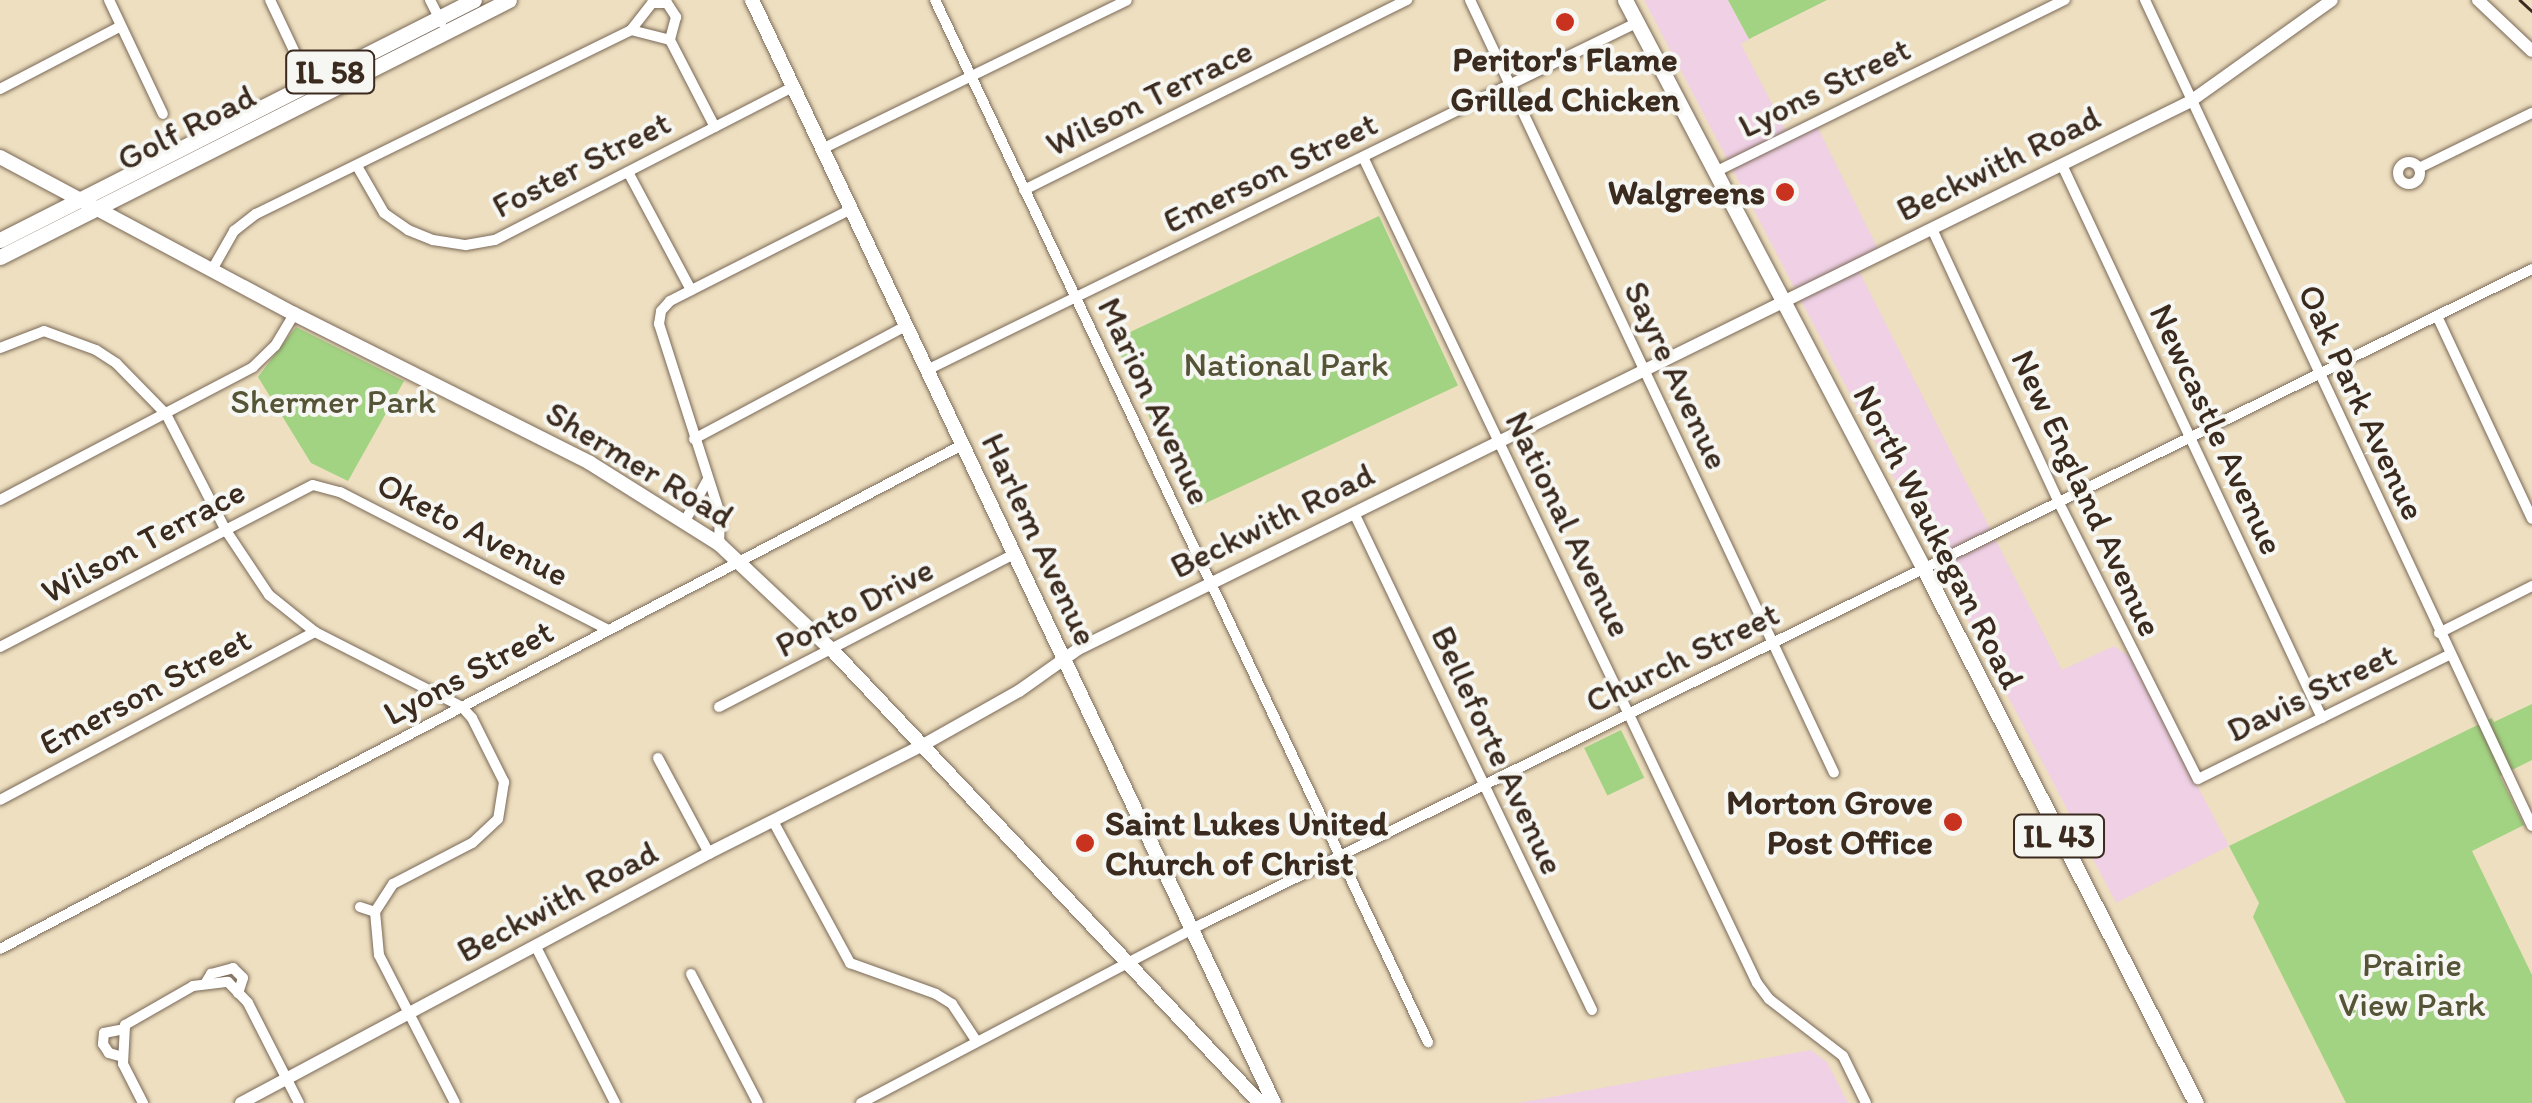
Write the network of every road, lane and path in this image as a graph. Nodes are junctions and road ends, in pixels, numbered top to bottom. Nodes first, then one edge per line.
1 (109, 0) edge
2 (270, 0) edge
3 (430, 0) edge
4 (474, 0) edge
5 (510, 0) edge
6 (752, 0) edge
7 (1128, 0) edge
8 (1407, 0) edge
9 (1470, 0) edge
10 (1625, 0) edge
11 (2065, 0) edge
12 (2145, 0) edge
13 (2332, 0) edge
14 (2478, 0) edge
15 (934, 1) edge
16 (1636, 23) junction
17 (442, 25) junction
18 (121, 26) junction
19 (631, 30) junction
20 (670, 40) junction
21 (2532, 52) edge
22 (971, 78) junction
23 (1510, 84) junction
24 (793, 87) junction
25 (312, 88) junction
26 (0, 89) edge
27 (2191, 101) junction
28 (2532, 113) edge
29 (163, 114) dead end
30 (715, 127) junction
31 (822, 149) junction
32 (1363, 157) junction
33 (0, 158) edge
34 (2062, 165) junction
35 (357, 166) junction
36 (2419, 168) dead end
37 (628, 172) junction
38 (1714, 172) junction
39 (1024, 190) junction
40 (76, 199) junction
41 (94, 209) junction
42 (851, 209) junction
43 (1932, 229) junction
44 (0, 240) edge
45 (0, 257) edge
46 (213, 268) junction
47 (2532, 270) edge
48 (691, 290) junction
49 (1075, 297) junction
50 (1784, 302) junction
51 (294, 314) junction
52 (2437, 316) junction
53 (906, 326) junction
54 (0, 348) edge
55 (926, 370) junction
56 (1644, 370) junction
57 (2319, 374) junction
58 (166, 414) junction
59 (2190, 438) junction
60 (694, 440) junction
61 (1499, 442) junction
62 (962, 445) junction
63 (707, 480) junction
64 (313, 485) joint
65 (0, 500) edge
66 (2059, 503) junction
67 (1354, 513) junction
68 (2532, 519) edge
69 (685, 521) junction
70 (225, 529) junction
71 (718, 544) junction
72 (1014, 554) junction
73 (738, 560) junction
74 (1924, 570) junction
75 (1210, 584) junction
76 (2532, 586) edge
77 (607, 628) junction
78 (315, 632) junction
79 (2438, 632) junction
80 (1773, 644) junction
81 (0, 648) edge
82 (832, 651) junction
83 (2449, 654) junction
84 (1063, 660) junction
85 (462, 706) junction
86 (719, 708) dead end
87 (1629, 714) junction
88 (2322, 718) junction
89 (923, 745) junction
90 (658, 758) dead end
91 (1834, 773) dead end
92 (2198, 779) joint
93 (1484, 785) junction
94 (0, 800) edge
95 (773, 821) junction
96 (2532, 826) edge
97 (709, 853) junction
98 (1340, 856) junction
99 (360, 906) dead end
100 (375, 912) junction
101 (1191, 930) junction
102 (536, 946) junction
103 (0, 949) edge
104 (1128, 962) junction
105 (692, 974) dead end
106 (1592, 1010) dead end
107 (408, 1015) junction
108 (125, 1029) junction
109 (978, 1042) junction
110 (1428, 1042) dead end
111 (123, 1057) junction
112 (287, 1079) junction
113 (143, 1103) edge
114 (241, 1103) edge
115 (299, 1103) edge
116 (455, 1103) edge
117 (615, 1103) edge
118 (758, 1103) edge
119 (861, 1103) edge
120 (1260, 1103) edge
121 (1274, 1103) edge
122 (1866, 1103) edge
123 (2196, 1103) edge

1 - 18 street
2 - 25 street
3 - 17 street
4 - 17 main road, Golf Road / IL 58
5 - 17 main road, Golf Road / IL 58
6 - 24 main road, Harlem Avenue
7 - 22 street
8 - 39 street, Wilson Terrace
9 - 23 street, Sayre Avenue
10 - 16 main road, North Waukegan Road / IL 43
11 - 38 street, Lyons Street
12 - 27 street, Oak Park Avenue
13 - 27 street, Beckwith Road
14 - 21 street
15 - 22 street, Marion Avenue
16 - 23 street, Emerson Street
16 - 38 main road, North Waukegan Road / IL 43
17 - 25 main road, Golf Road / IL 58
18 - 26 street
18 - 29 street
19 - 20 street
19 - 20 street
19 - 35 street
20 - 30 street
22 - 31 street
22 - 39 street, Marion Avenue
23 - 32 street, Emerson Street
23 - 56 street, Sayre Avenue
24 - 30 street, Foster Street
24 - 31 main road, Harlem Avenue
25 - 40 main road, Golf Road / IL 58
25 - 41 main road, Golf Road / IL 58
27 - 34 street, Beckwith Road
27 - 57 street, Oak Park Avenue
28 - 36 street
30 - 37 street, Foster Street
31 - 42 main road, Harlem Avenue
32 - 49 street, Emerson Street
32 - 61 street, National Avenue
33 - 40 main road, Shermer Road
34 - 43 street, Beckwith Road
34 - 59 street, Newcastle Avenue
35 - 37 street, Foster Street
35 - 46 street
37 - 48 street
38 - 50 main road, North Waukegan Road / IL 43
39 - 49 street, Marion Avenue
40 - 41 main road, Shermer Road
40 - 44 main road, Golf Road / IL 58
41 - 45 main road, Golf Road / IL 58
41 - 46 main road, Shermer Road
42 - 48 street
42 - 53 main road, Harlem Avenue
43 - 50 street, Beckwith Road
43 - 66 street, New England Avenue
46 - 51 main road, Shermer Road
47 - 52 street, Church Street
48 - 60 street
49 - 55 street, Emerson Street
49 - 75 street, Marion Avenue
50 - 56 street, Beckwith Road
50 - 74 main road, North Waukegan Road / IL 43
51 - 58 street
51 - 69 main road, Shermer Road
52 - 57 street, Church Street
52 - 68 street
53 - 55 main road, Harlem Avenue
53 - 60 street
54 - 58 street
55 - 62 main road, Harlem Avenue
56 - 61 street, Beckwith Road
56 - 80 street, Sayre Avenue
57 - 59 street, Church Street
57 - 79 street, Oak Park Avenue
58 - 65 street
58 - 70 street
59 - 66 street, Church Street
59 - 88 street, Newcastle Avenue
60 - 63 street
61 - 67 street, Beckwith Road
61 - 87 street, National Avenue
62 - 72 main road, Harlem Avenue
62 - 73 street, Lyons Street
63 - 69 street
63 - 71 street
64 - 70 street, Wilson Terrace
64 - 77 street, Oketo Avenue
66 - 74 street, Church Street
66 - 92 street, New England Avenue
67 - 75 street, Beckwith Road
67 - 93 street, Belleforte Avenue
69 - 71 main road, Shermer Road
70 - 78 street
70 - 81 street, Wilson Terrace
71 - 73 main road, Shermer Road
72 - 82 street, Ponto Drive
72 - 84 main road, Harlem Avenue
73 - 77 street, Lyons Street
73 - 82 main road, Shermer Road
74 - 80 street, Church Street
74 - 123 main road, North Waukegan Road / IL 43
75 - 84 street, Beckwith Road
75 - 98 street, Marion Avenue
76 - 79 street, Davis Street
77 - 85 street, Lyons Street
78 - 85 street
78 - 94 street, Emerson Street
79 - 83 street, Oak Park Avenue
80 - 87 street, Church Street
80 - 91 street, Sayre Avenue
82 - 86 street, Ponto Drive
82 - 89 main road, Shermer Road
83 - 88 street, Davis Street
83 - 96 street, Oak Park Avenue
84 - 89 street, Beckwith Road
84 - 101 main road, Harlem Avenue
85 - 100 street
85 - 103 street, Lyons Street
87 - 93 street, Church Street
87 - 122 street, National Avenue
88 - 92 street, Davis Street
89 - 95 street, Beckwith Road
89 - 104 main road, Shermer Road
90 - 97 street
93 - 98 street, Church Street
93 - 106 street, Belleforte Avenue
95 - 97 street, Beckwith Road
95 - 109 street
97 - 102 street, Beckwith Road
98 - 101 street, Church Street
98 - 110 street, Marion Avenue
99 - 100 street
100 - 107 street
101 - 104 street, Church Street
101 - 121 main road, Harlem Avenue
102 - 107 street, Beckwith Road
102 - 117 street
104 - 109 street, Church Street
104 - 120 main road, Shermer Road
105 - 118 street
107 - 112 street, Beckwith Road
107 - 116 street
108 - 111 street
108 - 111 street
108 - 112 street
109 - 119 street, Church Street
111 - 113 street
112 - 114 street, Beckwith Road
112 - 115 street

